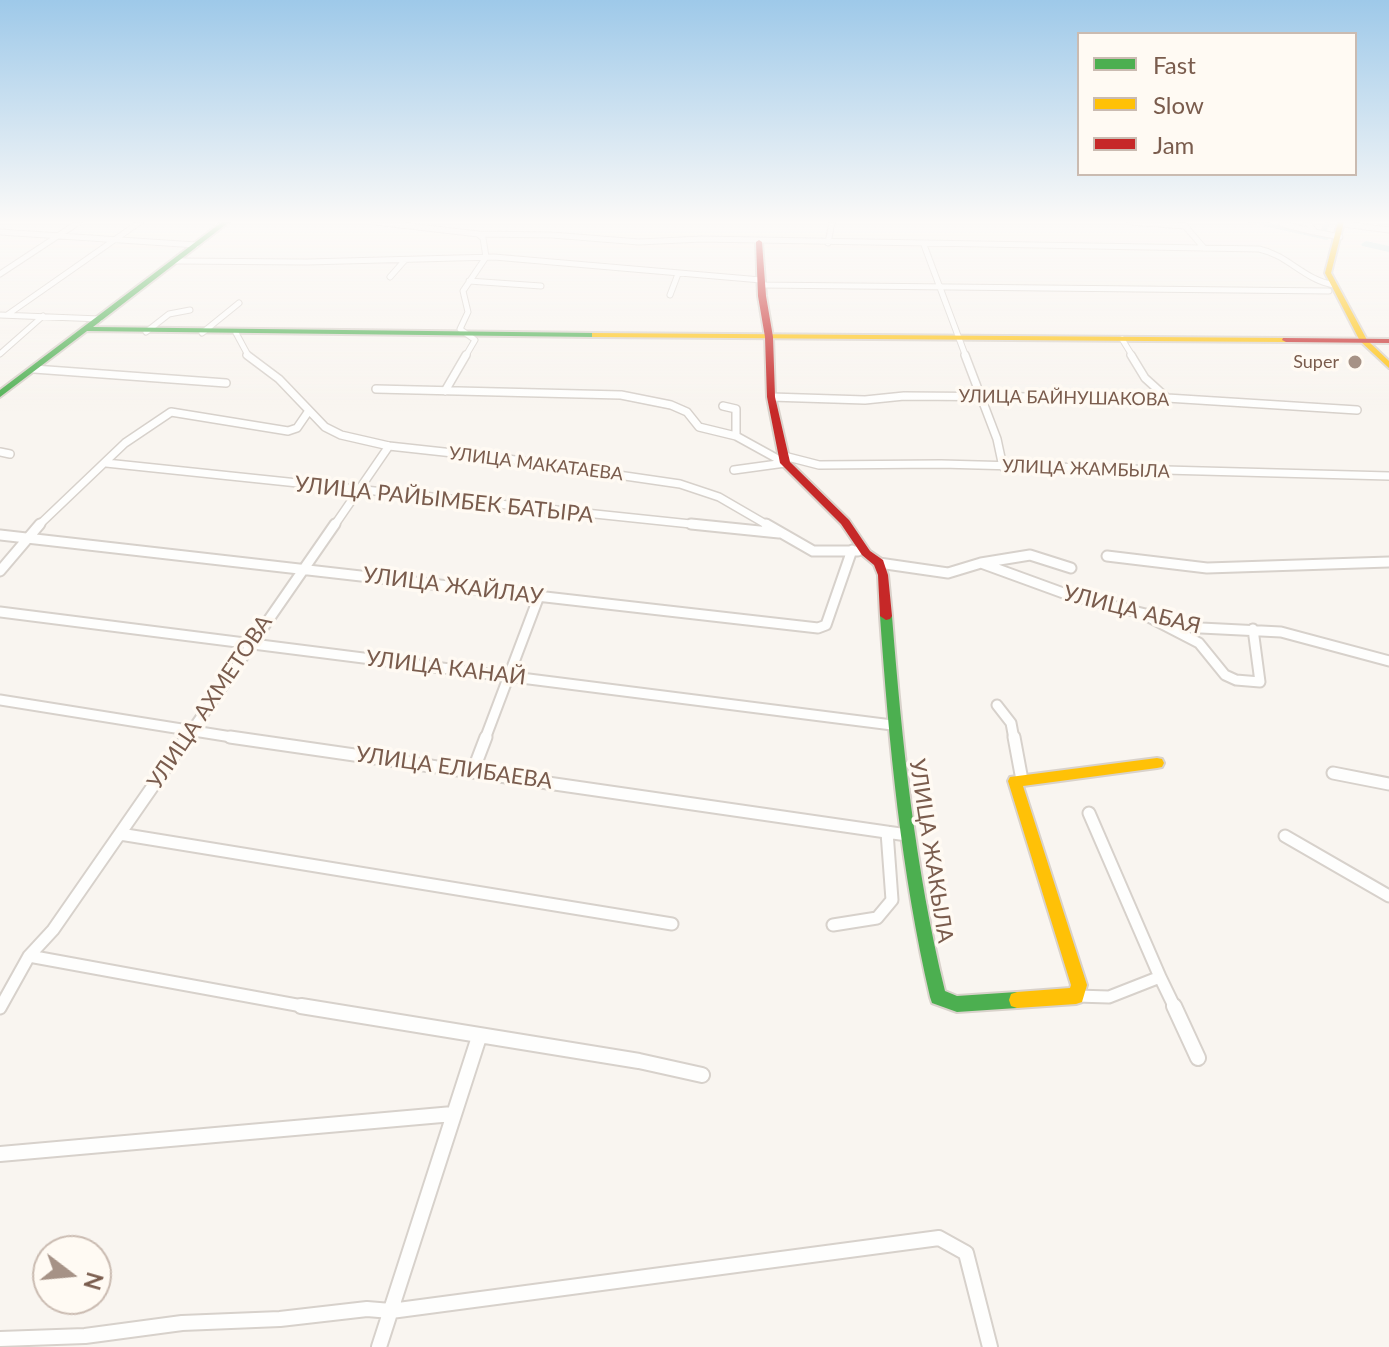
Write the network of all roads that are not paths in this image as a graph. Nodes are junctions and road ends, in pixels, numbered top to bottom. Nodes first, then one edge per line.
1 (47, 285) edge
2 (144, 285) edge
3 (467, 285) edge
4 (525, 285) edge
5 (674, 285) edge
6 (761, 285) edge
7 (890, 285) edge
8 (1325, 285) edge
9 (1334, 285) edge
10 (541, 286) dead end
11 (941, 286) junction
12 (1335, 288) junction
13 (670, 295) dead end
14 (239, 303) dead end
15 (190, 310) dead end
16 (3, 315) edge
17 (43, 316) junction
18 (100, 319) junction
19 (88, 329) junction
20 (146, 332) junction
21 (202, 333) junction
22 (236, 333) junction
23 (470, 337) junction
24 (769, 337) junction
25 (958, 339) junction
26 (1122, 339) junction
27 (1364, 341) junction
28 (1389, 341) edge
29 (0, 354) edge
30 (1389, 366) edge
31 (34, 369) junction
32 (226, 383) dead end
33 (376, 389) dead end
34 (445, 391) junction
35 (0, 394) edge
36 (980, 396) junction
37 (771, 397) junction
38 (1167, 398) junction
39 (723, 406) dead end
40 (1357, 410) dead end
41 (308, 412) junction
42 (736, 436) junction
43 (389, 446) junction
44 (0, 452) edge
45 (10, 454) dead end
46 (784, 459) junction
47 (106, 463) junction
48 (1003, 467) junction
49 (734, 470) dead end
50 (1389, 476) edge
51 (355, 491) junction
52 (782, 533) junction
53 (0, 535) edge
54 (26, 538) junction
55 (852, 550) junction
56 (866, 553) junction
57 (1107, 556) dead end
58 (1389, 562) edge
59 (879, 563) junction
60 (981, 563) junction
61 (1071, 568) dead end
62 (301, 569) junction
63 (0, 571) edge
64 (539, 596) junction
65 (0, 612) edge
66 (1141, 613) junction
67 (1253, 629) junction
68 (249, 643) junction
69 (1389, 661) edge
70 (509, 676) junction
71 (0, 700) edge
72 (997, 705) dead end
73 (892, 725) junction
74 (189, 731) junction
75 (1157, 763) dead end
76 (473, 771) junction
77 (1333, 773) dead end
78 (1022, 780) junction
79 (1389, 784) edge
80 (1089, 813) dead end
81 (887, 832) junction
82 (120, 834) junction
83 (907, 835) junction
84 (1285, 836) dead end
85 (1389, 896) edge
86 (672, 924) dead end
87 (833, 925) dead end
88 (29, 956) junction
89 (1160, 977) junction
90 (1076, 996) junction
91 (0, 1008) edge
92 (479, 1037) junction
93 (1198, 1058) dead end
94 (702, 1075) dead end
95 (453, 1114) junction
96 (0, 1154) edge
97 (391, 1311) junction
98 (0, 1339) edge
99 (379, 1347) edge
100 (990, 1347) edge

1 - 16 street
2 - 18 street
3 - 23 street
4 - 10 street
5 - 13 street
6 - 24 street
7 - 11 street
8 - 12 street
9 - 12 street
11 - 12 street
11 - 25 street
12 - 27 street
14 - 21 street
15 - 20 street
16 - 17 street
17 - 18 street
17 - 29 street
18 - 19 street
19 - 20 street
19 - 31 street
20 - 21 street
21 - 22 street
22 - 23 street
22 - 41 street, УЛИЦА МАКАТАЕВА
23 - 24 street
23 - 34 street
24 - 25 street
24 - 37 street
25 - 26 street
25 - 36 street
26 - 27 street
26 - 38 street
27 - 28 street
27 - 30 street
31 - 32 street
31 - 35 street
33 - 34 street
34 - 42 street
36 - 37 street, УЛИЦА БАЙНУШАКОВА
36 - 38 street, УЛИЦА БАЙНУШАКОВА
36 - 48 street
37 - 46 street
38 - 40 street, УЛИЦА БАЙНУШАКОВА
39 - 42 street
41 - 43 street, УЛИЦА МАКАТАЕВА
41 - 47 street
42 - 46 street
43 - 51 street, УЛИЦА АХМЕТОВА
43 - 52 street, УЛИЦА МАКАТАЕВА
44 - 45 street
46 - 48 street, УЛИЦА ЖАМБЫЛА
46 - 49 street
46 - 56 street
47 - 51 street, УЛИЦА РАЙЫМБЕК БАТЫРА
47 - 54 street
48 - 50 street, УЛИЦА ЖАМБЫЛА
51 - 52 street, УЛИЦА РАЙЫМБЕК БАТЫРА
51 - 62 street, УЛИЦА АХМЕТОВА
52 - 55 street, УЛИЦА МАКАТАЕВА
53 - 54 street, УЛИЦА ЖАЙЛАУ
54 - 62 street, УЛИЦА ЖАЙЛАУ
54 - 63 street
55 - 56 street, УЛИЦА МАКАТАЕВА
55 - 64 street, УЛИЦА ЖАЙЛАУ
56 - 59 street
57 - 58 street
59 - 60 street
59 - 73 street, УЛИЦА ЖАКЫЛА
60 - 61 street
60 - 66 street, УЛИЦА АБАЯ
62 - 64 street, УЛИЦА ЖАЙЛАУ
62 - 68 street, УЛИЦА АХМЕТОВА
64 - 70 street
65 - 68 street, УЛИЦА КАНАЙ
66 - 67 street, УЛИЦА АБАЯ
66 - 67 street
67 - 69 street, УЛИЦА АБАЯ
68 - 70 street, УЛИЦА КАНАЙ
68 - 74 street, УЛИЦА АХМЕТОВА
70 - 73 street, УЛИЦА КАНАЙ
70 - 76 street
71 - 74 street, УЛИЦА ЕЛИБАЕВА
72 - 78 street
73 - 83 street, УЛИЦА ЖАКЫЛА
74 - 76 street, УЛИЦА ЕЛИБАЕВА
74 - 82 street, УЛИЦА АХМЕТОВА
75 - 78 street
76 - 81 street, УЛИЦА ЕЛИБАЕВА
77 - 79 street
78 - 90 street
80 - 89 street
81 - 83 street, УЛИЦА ЕЛИБАЕВА
81 - 87 street
82 - 86 street
82 - 88 street, УЛИЦА АХМЕТОВА
83 - 90 street, УЛИЦА ЖАКЫЛА
84 - 85 street
88 - 91 street, УЛИЦА АХМЕТОВА
88 - 92 street
89 - 90 street
89 - 93 street
92 - 94 street
92 - 95 street
95 - 96 street
95 - 97 street
97 - 98 street
97 - 99 street
97 - 100 street

